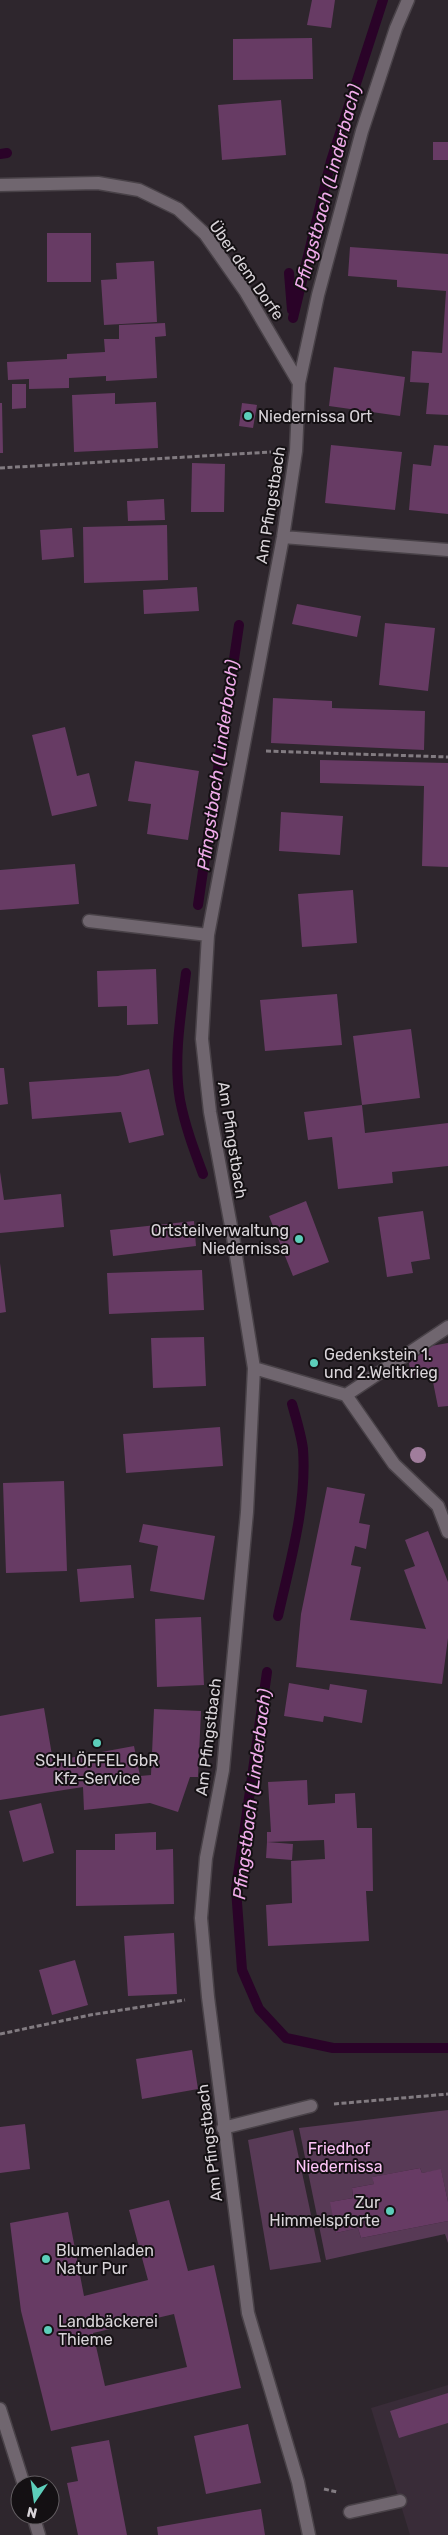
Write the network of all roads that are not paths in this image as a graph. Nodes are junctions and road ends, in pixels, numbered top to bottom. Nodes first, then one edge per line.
1 (408, 0) edge
2 (0, 186) edge
3 (299, 383) junction
4 (283, 537) junction
5 (448, 550) edge
6 (89, 921) dead end
7 (208, 935) junction
8 (448, 1327) edge
9 (254, 1368) junction
10 (346, 1395) junction
11 (448, 1532) edge
12 (311, 2106) road end
13 (223, 2128) junction
14 (0, 2408) edge
15 (21, 2475) edge
16 (400, 2501) dead end
17 (350, 2512) dead end
18 (309, 2535) edge

1 - 3 street, Am Pfingstbach
2 - 3 street, Über dem Dorfe
3 - 4 street, Am Pfingstbach
4 - 5 street
4 - 7 street, Am Pfingstbach
6 - 7 street
7 - 9 street, Am Pfingstbach
8 - 10 street
9 - 10 street
9 - 13 street, Am Pfingstbach
10 - 11 street
12 - 13 street
13 - 18 street, Am Pfingstbach
14 - 15 street
16 - 17 street

